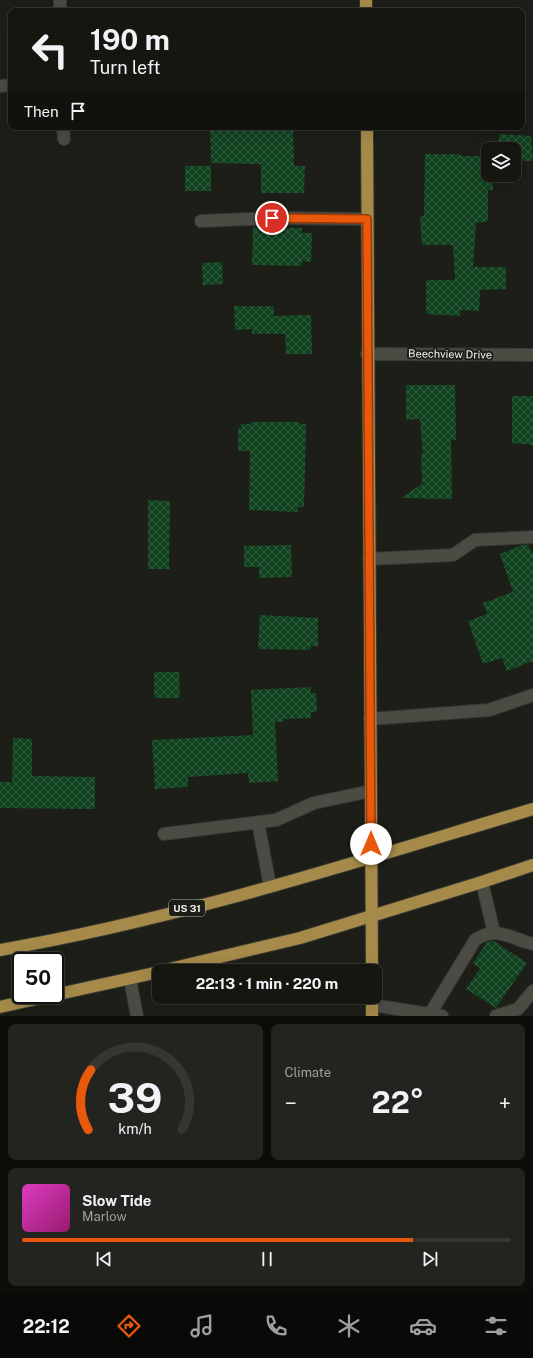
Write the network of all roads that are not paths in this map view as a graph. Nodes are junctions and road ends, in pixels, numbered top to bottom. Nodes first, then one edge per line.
1 (63, 130) edge
2 (367, 130) edge
3 (64, 139) dead end
4 (367, 219) junction
5 (201, 221) dead end
6 (367, 354) junction
7 (533, 355) edge
8 (533, 537) edge
9 (369, 559) junction
10 (533, 695) edge
11 (370, 719) junction
12 (371, 791) junction
13 (533, 809) edge
14 (258, 822) junction
15 (164, 834) dead end
16 (371, 857) junction
17 (533, 865) edge
18 (482, 882) junction
19 (270, 886) junction
20 (372, 916) junction
21 (494, 933) junction
22 (533, 944) edge
23 (0, 950) edge
24 (190, 964) edge
25 (372, 964) edge
26 (152, 973) edge
27 (130, 979) junction
28 (533, 991) edge
29 (372, 1006) edge
30 (0, 1007) edge
31 (436, 1015) edge
32 (137, 1016) edge
33 (496, 1016) edge

1 - 3 street
2 - 4 main road
4 - 5 street
4 - 6 main road
6 - 7 street, Beechview Drive
6 - 9 main road
8 - 9 street
9 - 11 main road
10 - 11 street
11 - 12 main road
12 - 14 street
12 - 16 main road
13 - 16 main road, US 31
14 - 15 street
14 - 19 street
16 - 19 main road, US 31
16 - 20 main road
17 - 18 main road
18 - 20 main road
18 - 21 street
19 - 23 main road, US 31
20 - 24 main road
20 - 25 main road
21 - 22 street
21 - 31 street
26 - 27 main road
27 - 30 main road
27 - 32 street
28 - 33 street
29 - 31 street

